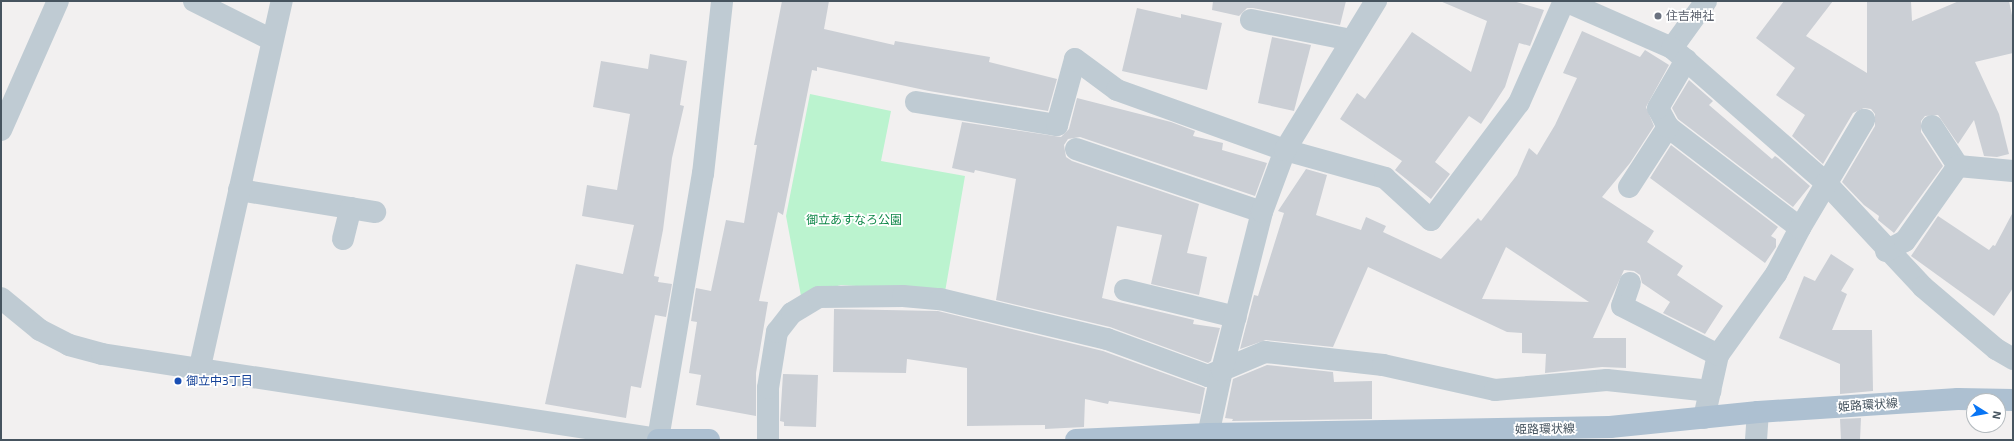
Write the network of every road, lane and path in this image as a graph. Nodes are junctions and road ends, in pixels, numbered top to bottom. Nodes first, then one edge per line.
1 (58, 1) edge
2 (194, 1) edge
3 (282, 1) edge
4 (722, 1) edge
5 (1376, 1) edge
6 (1564, 1) edge
7 (1706, 1) edge
8 (1251, 20) dead end
9 (272, 40) junction
10 (1351, 40) junction
11 (1679, 54) junction
12 (916, 102) dead end
13 (1864, 120) dead end
14 (1932, 126) dead end
15 (1668, 127) junction
16 (1, 130) edge
17 (1076, 148) dead end
18 (1285, 150) junction
19 (1958, 166) junction
20 (2013, 171) edge
21 (1826, 183) junction
22 (1629, 187) dead end
23 (239, 190) junction
24 (351, 208) junction
25 (375, 212) dead end
26 (1262, 212) junction
27 (1800, 228) junction
28 (343, 239) dead end
29 (1886, 251) junction
30 (1630, 283) dead end
31 (1125, 290) dead end
32 (1, 298) edge
33 (1236, 317) junction
34 (1718, 355) junction
35 (2013, 359) edge
36 (199, 370) junction
37 (1222, 370) junction
38 (1710, 391) junction
39 (2013, 400) edge
40 (1758, 412) junction
41 (1704, 418) junction
42 (1609, 433) edge
43 (1450, 435) edge
44 (1208, 437) edge
45 (658, 440) edge
46 (709, 440) edge
47 (768, 440) edge
48 (1076, 440) edge
49 (1756, 440) edge

1 - 16 street
2 - 9 street
3 - 9 street
4 - 45 street
5 - 10 street
6 - 11 street
6 - 18 street
7 - 11 street
8 - 10 street
9 - 23 street
10 - 18 street
11 - 15 street
11 - 21 street
12 - 18 street
13 - 21 street
14 - 19 street
15 - 22 street
15 - 27 street
17 - 26 street
18 - 26 street
19 - 20 street
19 - 29 street
21 - 27 street
21 - 29 street
23 - 24 street
23 - 36 street
24 - 25 street
24 - 28 street
26 - 33 street
27 - 34 street
29 - 35 street
30 - 34 street
31 - 33 street
32 - 36 street
33 - 37 street
34 - 38 street
36 - 45 street
37 - 38 street
37 - 44 street
37 - 47 street
38 - 41 street
39 - 40 main road, 姫路環状線
40 - 41 main road, 姫路環状線
40 - 49 street
41 - 42 main road, 姫路環状線
42 - 43 main road, 姫路環状線
43 - 44 main road, 姫路環状線
44 - 48 main road, 姫路環状線
45 - 46 main road

